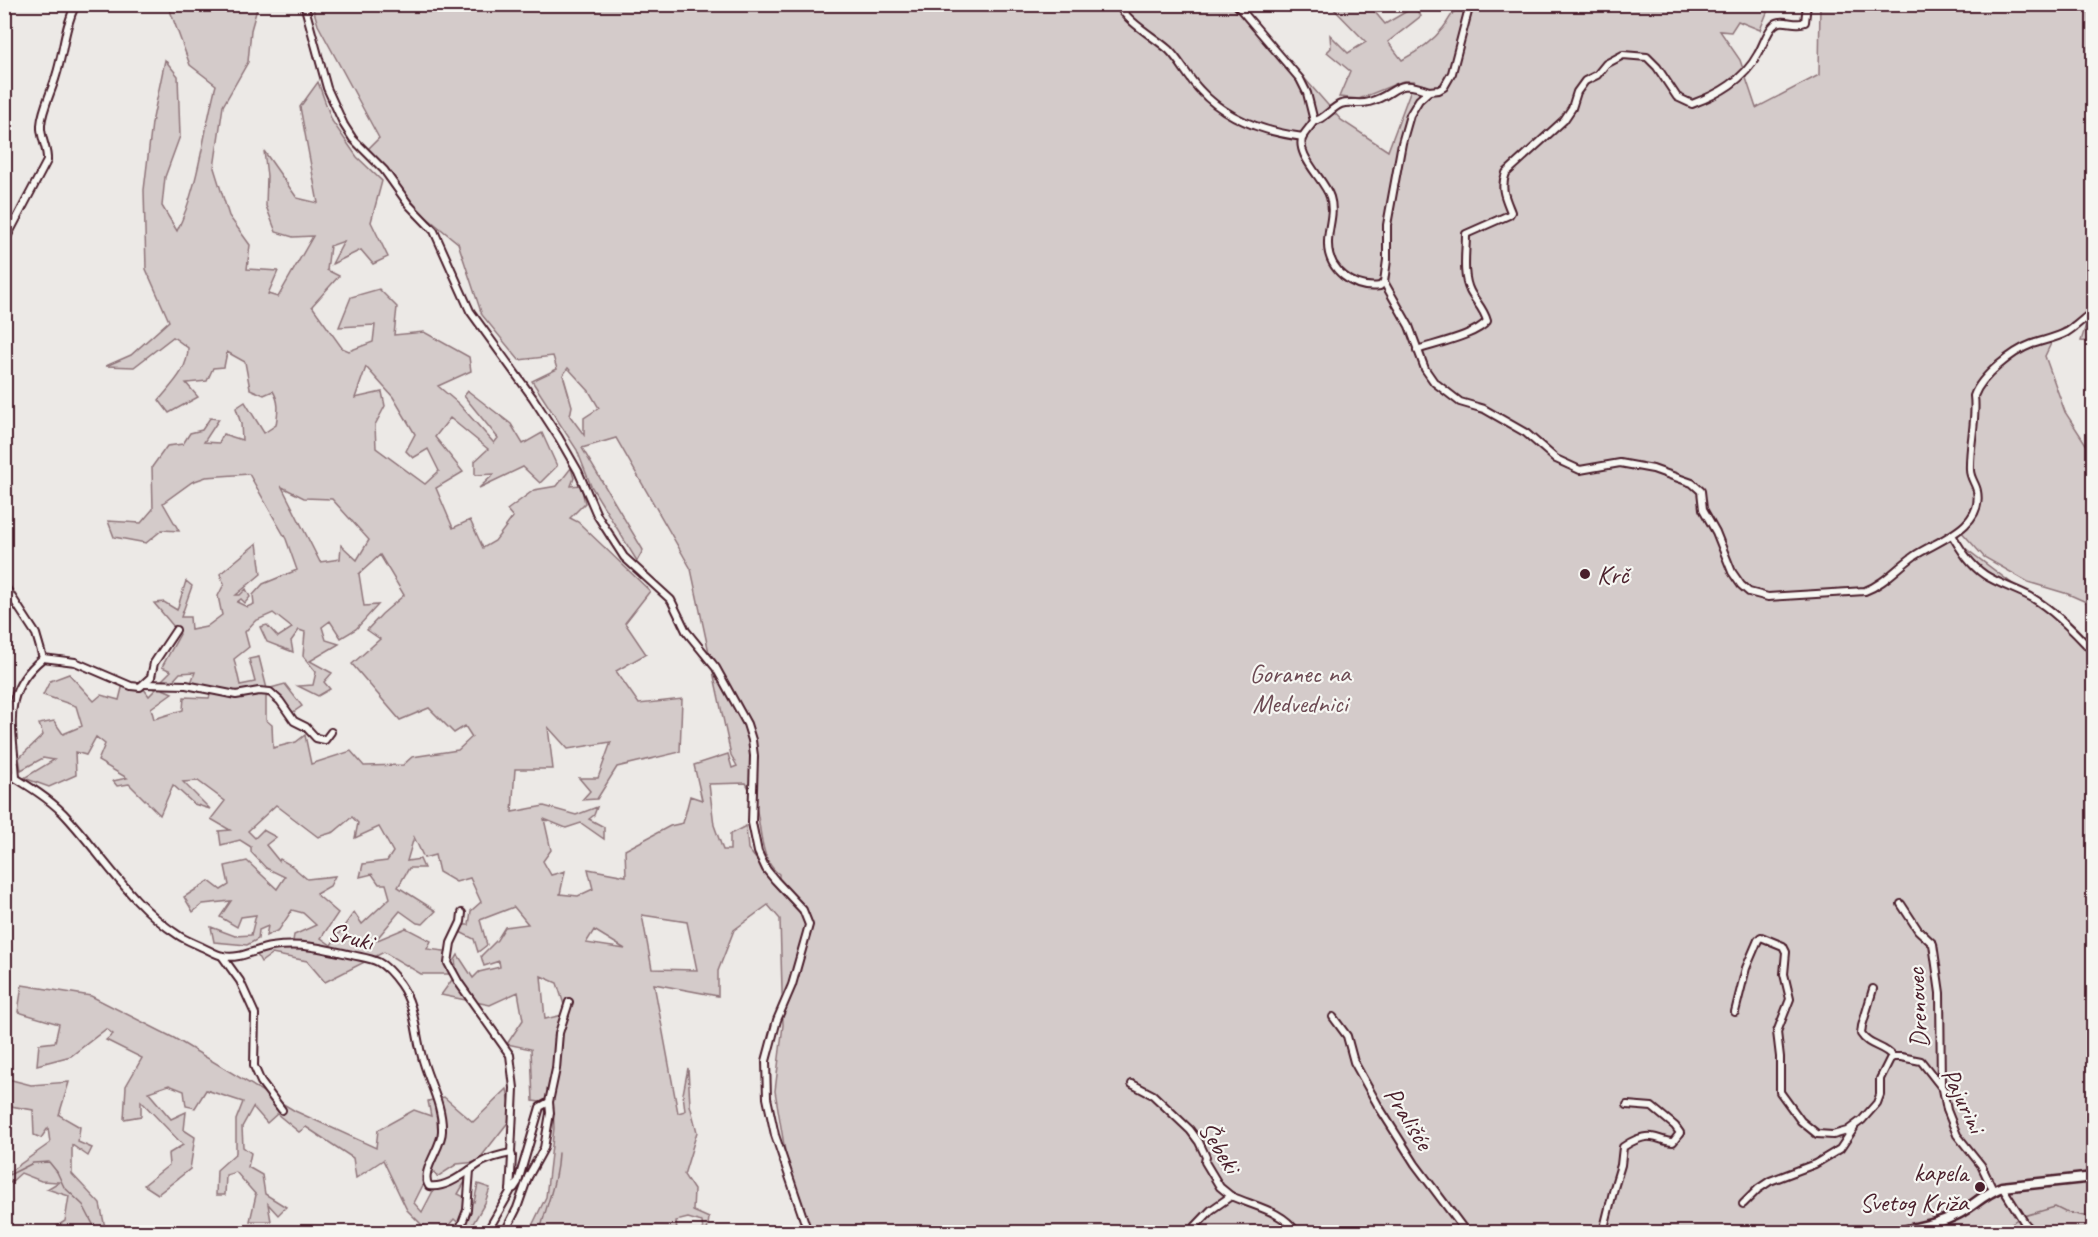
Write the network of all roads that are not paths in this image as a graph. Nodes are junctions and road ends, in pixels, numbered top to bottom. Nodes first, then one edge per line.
1 (76, 4) edge
2 (304, 4) edge
3 (1118, 4) edge
4 (1236, 4) edge
5 (1470, 4) edge
6 (1807, 4) edge
7 (1429, 91) junction
8 (1314, 121) junction
9 (1303, 137) junction
10 (4, 245) edge
11 (1384, 282) junction
12 (2094, 312) edge
13 (1417, 350) junction
14 (1952, 535) junction
15 (4, 585) edge
16 (176, 630) dead end
17 (2094, 653) edge
18 (43, 658) junction
19 (144, 684) junction
20 (331, 732) dead end
21 (4, 771) edge
22 (16, 778) junction
23 (1901, 904) dead end
24 (462, 912) dead end
25 (222, 956) junction
26 (1873, 989) dead end
27 (569, 1002) dead end
28 (1735, 1012) dead end
29 (1333, 1017) dead end
30 (1893, 1057) junction
31 (1132, 1084) dead end
32 (1941, 1086) junction
33 (549, 1102) junction
34 (1627, 1105) dead end
35 (282, 1110) dead end
36 (1854, 1127) junction
37 (511, 1153) junction
38 (470, 1170) junction
39 (2094, 1177) edge
40 (2002, 1187) junction
41 (510, 1190) junction
42 (1993, 1190) junction
43 (1231, 1196) junction
44 (1743, 1204) dead end
45 (459, 1231) dead end
46 (487, 1233) edge
47 (505, 1233) edge
48 (808, 1233) edge
49 (1190, 1233) edge
50 (1296, 1233) edge
51 (1466, 1233) edge
52 (1603, 1233) edge
53 (1899, 1233) edge
54 (2033, 1233) edge

1 - 10 street
2 - 48 street
3 - 9 street
4 - 8 street
5 - 7 street
6 - 13 street
7 - 8 street
7 - 11 street
8 - 9 street
9 - 11 street
11 - 13 street
12 - 14 street
13 - 14 street
14 - 17 street
15 - 18 street
16 - 19 street
18 - 19 street
18 - 22 street
19 - 20 street
21 - 22 street
22 - 25 street
23 - 32 street, Drenovec
24 - 37 street
25 - 35 street
25 - 38 street, Sruki
26 - 30 street
27 - 33 street
28 - 36 street
29 - 51 street, Prališće
30 - 32 street, Pajurini
30 - 36 street
31 - 43 street, Šebeki
32 - 42 street, Pajurini
33 - 41 street
33 - 47 street
34 - 52 street
36 - 44 street
37 - 38 street, Sruki
37 - 41 street
38 - 45 street
39 - 40 main road
40 - 42 main road
40 - 54 street
41 - 46 street
42 - 53 main road
43 - 49 street, Šebeki
43 - 50 street

